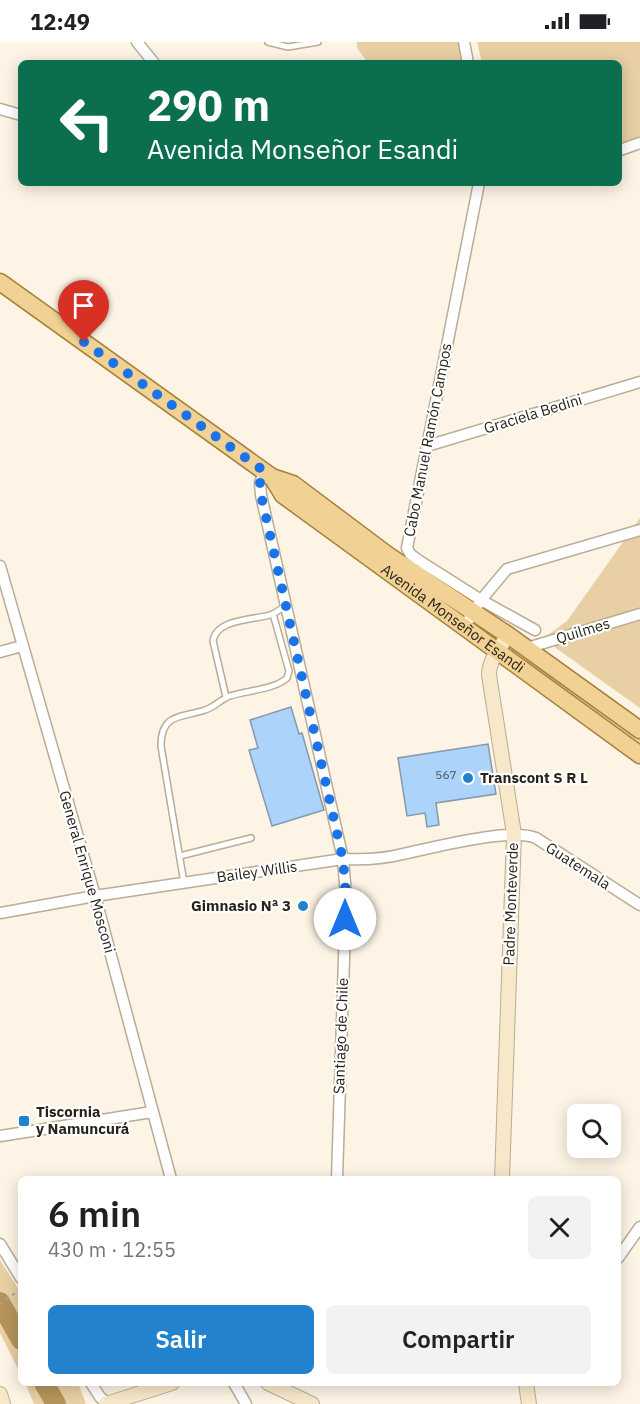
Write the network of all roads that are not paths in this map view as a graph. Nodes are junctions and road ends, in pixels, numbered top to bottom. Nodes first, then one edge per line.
1 (138, 42) edge
2 (268, 42) edge
3 (318, 42) edge
4 (464, 42) edge
5 (151, 60) edge
6 (467, 60) edge
7 (0, 109) edge
8 (18, 113) edge
9 (640, 143) edge
10 (622, 149) edge
11 (479, 186) edge
12 (0, 282) edge
13 (640, 382) edge
14 (427, 446) junction
15 (268, 474) junction
16 (640, 530) edge
17 (0, 566) edge
18 (286, 605) junction
19 (477, 606) junction
20 (273, 614) junction
21 (640, 614) edge
22 (464, 627) junction
23 (535, 630) dead end
24 (508, 635) junction
25 (22, 646) junction
26 (526, 648) junction
27 (0, 652) edge
28 (497, 652) junction
29 (226, 697) junction
30 (640, 730) edge
31 (640, 755) edge
32 (514, 834) junction
33 (251, 838) dead end
34 (180, 856) junction
35 (343, 860) junction
36 (184, 883) junction
37 (95, 896) junction
38 (640, 905) edge
39 (0, 913) edge
40 (152, 1112) junction
41 (0, 1136) edge
42 (170, 1176) edge
43 (337, 1176) edge
44 (502, 1176) edge
45 (640, 1227) edge
46 (0, 1244) edge
47 (621, 1254) edge
48 (18, 1273) edge
49 (93, 1386) edge
50 (163, 1386) edge
51 (236, 1386) edge
52 (274, 1386) edge
53 (527, 1386) edge
54 (0, 1394) edge
55 (3, 1404) edge
56 (107, 1404) edge
57 (246, 1404) edge
58 (312, 1404) edge
59 (529, 1404) edge

1 - 5 street
2 - 3 lane
4 - 6 street
7 - 8 street
9 - 10 street
11 - 14 street, Cabo Manuel Ramón Campos
12 - 15 main road, Avenida Monseñor Esandi
13 - 14 street, Graciela Bedini
14 - 19 street, Cabo Manuel Ramón Campos
15 - 18 street, Santiago de Chile
15 - 19 main road, Avenida Monseñor Esandi
15 - 22 main road, Avenida Monseñor Esandi
16 - 19 street
17 - 25 street, General Enrique Mosconi
18 - 20 lane
18 - 35 street, Santiago de Chile
19 - 22 street
19 - 23 street, Cabo Manuel Ramón Campos
19 - 24 main road, Avenida Monseñor Esandi
20 - 29 lane
20 - 29 lane
21 - 26 street, Quilmes
22 - 28 main road, Avenida Monseñor Esandi
24 - 26 main road, Avenida Monseñor Esandi
24 - 28 street, Padre Monteverde
25 - 27 street
25 - 37 street, General Enrique Mosconi
26 - 30 main road, Avenida Monseñor Esandi
28 - 31 main road, Avenida Monseñor Esandi
28 - 32 street, Padre Monteverde
29 - 34 lane
32 - 35 street, Bailey Willis
32 - 38 street, Guatemala
32 - 44 street, Padre Monteverde
33 - 34 lane
34 - 36 lane
35 - 36 street, Bailey Willis
35 - 43 street, Santiago de Chile
36 - 37 street, Bailey Willis
37 - 39 street, Bailey Willis
37 - 40 street, General Enrique Mosconi
40 - 41 street
40 - 42 street, General Enrique Mosconi
45 - 47 street
46 - 48 street
49 - 56 street
50 - 56 street
51 - 57 street
52 - 58 street
53 - 59 street
54 - 55 street

